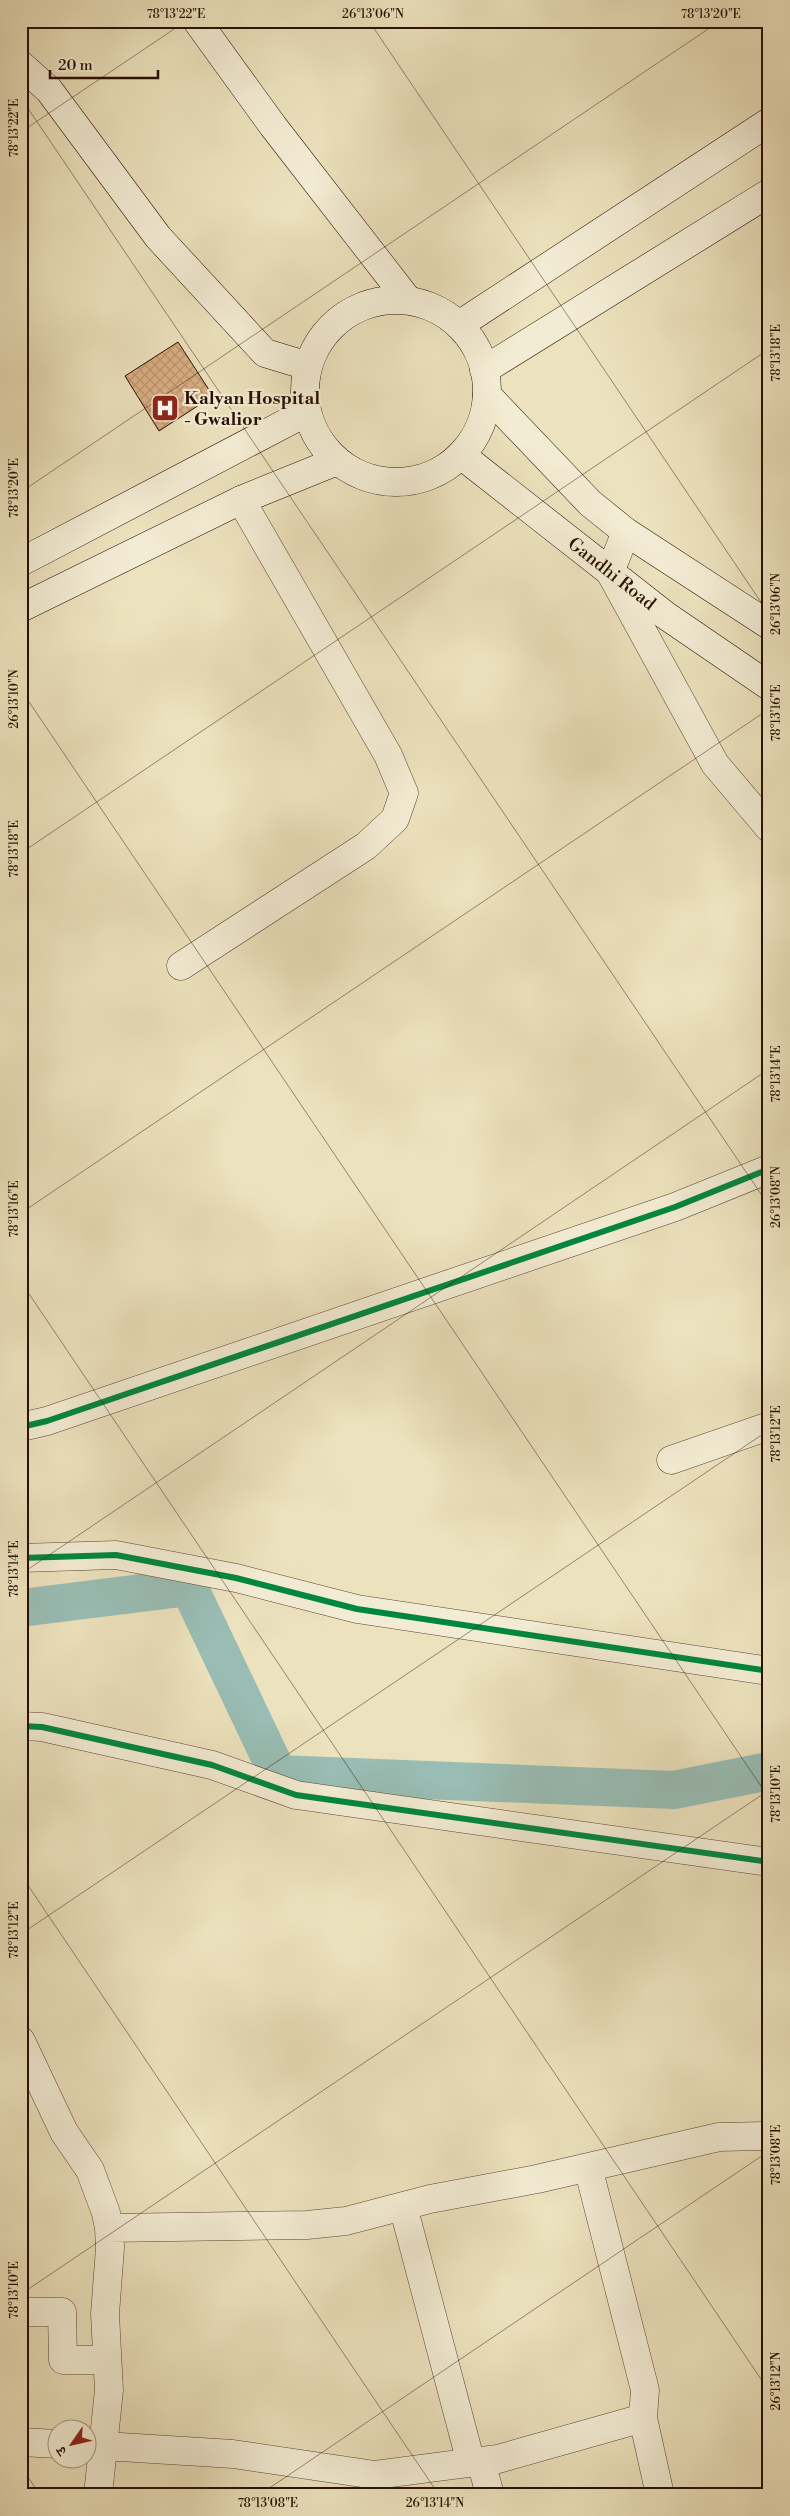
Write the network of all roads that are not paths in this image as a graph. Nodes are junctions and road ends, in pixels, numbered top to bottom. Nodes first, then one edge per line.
1 (197, 21) edge
2 (21, 65) edge
3 (769, 122) edge
4 (766, 201) edge
5 (408, 300) junction
6 (459, 325) junction
7 (308, 366) junction
8 (486, 382) junction
9 (307, 412) junction
10 (461, 455) junction
11 (337, 460) junction
12 (241, 500) junction
13 (626, 532) junction
14 (21, 562) edge
15 (610, 572) junction
16 (21, 608) edge
17 (769, 626) edge
18 (769, 686) edge
19 (769, 828) edge
20 (181, 966) dead end
21 (769, 1169) edge
22 (769, 1426) edge
23 (21, 1427) edge
24 (671, 1460) dead end
25 (21, 1558) edge
26 (769, 1671) edge
27 (21, 1726) edge
28 (769, 1862) edge
29 (21, 2041) edge
30 (769, 2136) edge
31 (588, 2168) junction
32 (403, 2206) junction
33 (109, 2228) junction
34 (21, 2312) edge
35 (107, 2360) junction
36 (643, 2418) junction
37 (98, 2437) edge
38 (21, 2442) edge
39 (48, 2443) edge
40 (98, 2446) edge
41 (476, 2462) junction
42 (97, 2468) edge
43 (98, 2495) edge
44 (490, 2495) edge
45 (660, 2495) edge

1 - 5 street
2 - 7 street
3 - 6 street
4 - 8 street
5 - 6 street
5 - 7 street
6 - 8 street
7 - 9 street
8 - 10 street
8 - 13 street
9 - 11 street
9 - 14 street
10 - 11 street
10 - 15 street, Gandhi Road
11 - 12 street
12 - 16 street
12 - 20 street
13 - 15 street
13 - 17 street
15 - 18 street, Gandhi Road
15 - 19 street
21 - 23 street
22 - 24 street
25 - 26 street
27 - 28 street
29 - 33 street
30 - 31 street
31 - 32 street
31 - 36 street
32 - 33 street
32 - 41 street
33 - 35 street
34 - 35 street
35 - 37 street
36 - 41 street
36 - 45 street
38 - 39 street
40 - 41 street
41 - 44 street
42 - 43 street

